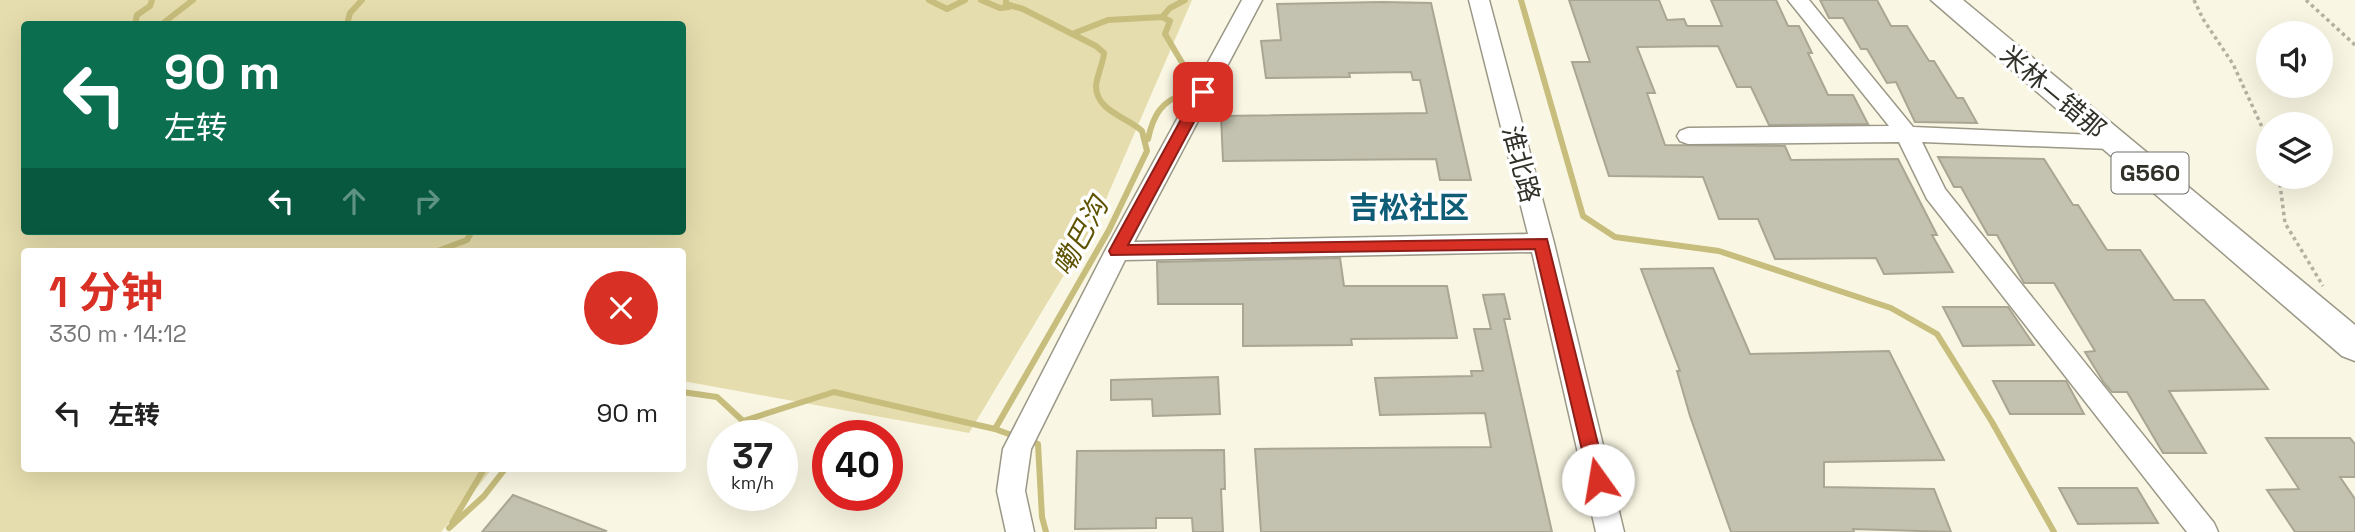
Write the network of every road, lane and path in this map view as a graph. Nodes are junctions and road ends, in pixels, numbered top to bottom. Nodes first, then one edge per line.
1 (1252, 0) edge
2 (1479, 0) edge
3 (1798, 0) edge
4 (1945, 0) edge
5 (2194, 0) edge
6 (2306, 0) edge
7 (2355, 45) edge
8 (2256, 114) edge
9 (1907, 134) junction
10 (1688, 136) dead end
11 (2111, 141) junction
12 (2280, 189) edge
13 (1542, 243) junction
14 (1117, 251) junction
15 (2312, 310) junction
16 (2355, 346) edge
17 (1020, 532) edge
18 (1610, 532) edge
19 (2204, 532) edge

1 - 14 street
2 - 13 street, 淮北路
3 - 9 street
4 - 11 highway, 米林—错那 / G560
5 - 8 path
6 - 7 path
9 - 10 street
9 - 11 street
9 - 19 street
11 - 15 highway, 米林—错那 / G560
12 - 15 path
13 - 14 street
13 - 18 street, 淮北路
14 - 17 street
15 - 16 highway, 米林—错那 / G560

